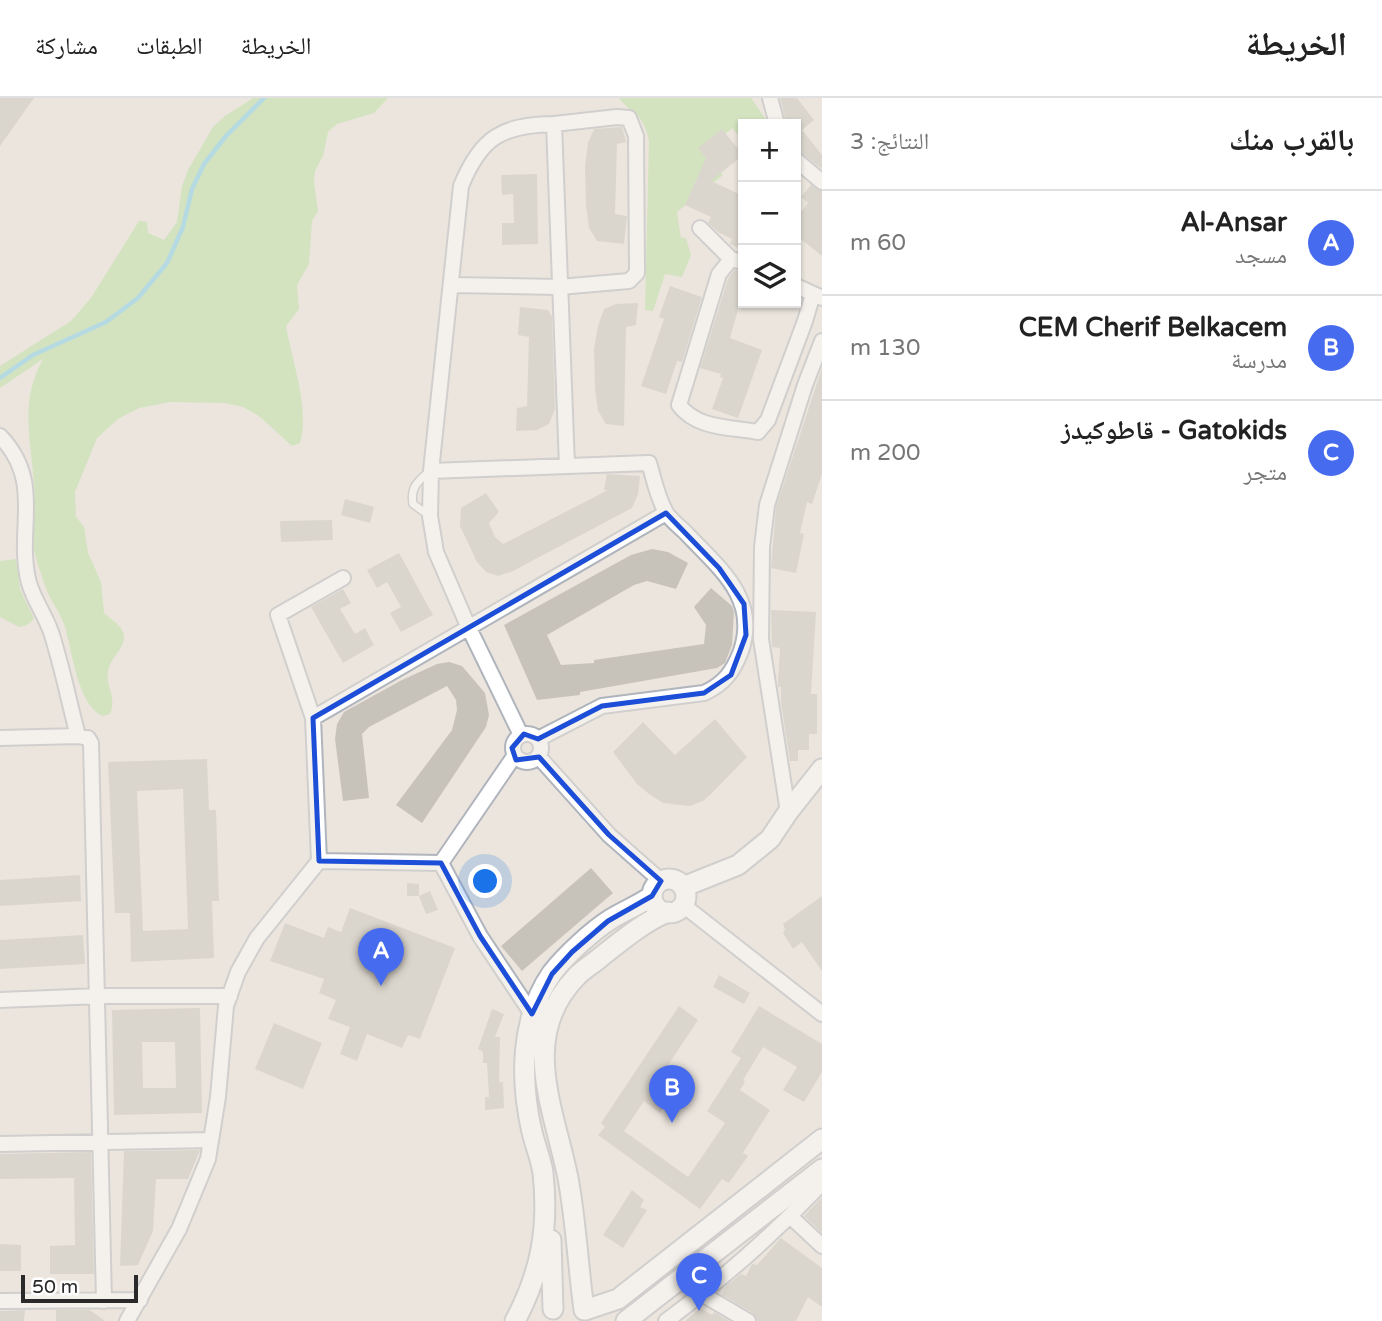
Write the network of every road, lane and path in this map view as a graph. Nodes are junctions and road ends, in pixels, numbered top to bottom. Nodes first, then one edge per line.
1 (770, 98) edge
2 (775, 119) edge
3 (554, 124) junction
4 (801, 164) edge
5 (822, 182) edge
6 (700, 228) dead end
7 (737, 260) edge
8 (452, 285) junction
9 (559, 287) junction
10 (801, 288) edge
11 (817, 296) edge
12 (822, 341) edge
13 (0, 436) edge
14 (567, 466) junction
15 (431, 471) junction
16 (666, 513) junction
17 (343, 578) dead end
18 (468, 626) junction
19 (313, 718) junction
20 (522, 735) junction
21 (78, 736) junction
22 (0, 738) edge
23 (538, 738) junction
24 (514, 755) junction
25 (539, 757) junction
26 (822, 769) edge
27 (788, 812) junction
28 (320, 861) junction
29 (442, 863) junction
30 (656, 888) junction
31 (678, 901) junction
32 (99, 996) junction
33 (230, 996) junction
34 (0, 1000) edge
35 (532, 1014) junction
36 (822, 1014) edge
37 (822, 1139) edge
38 (211, 1140) junction
39 (102, 1142) junction
40 (0, 1143) edge
41 (822, 1169) edge
42 (543, 1170) junction
43 (822, 1184) edge
44 (790, 1217) junction
45 (822, 1246) edge
46 (702, 1294) junction
47 (139, 1300) junction
48 (0, 1301) edge
49 (104, 1301) junction
50 (587, 1314) edge
51 (549, 1315) edge
52 (127, 1321) edge
53 (515, 1321) edge
54 (626, 1321) edge
55 (666, 1321) edge
56 (748, 1321) edge

1 - 2 street
3 - 8 street
3 - 9 street
3 - 9 street
4 - 5 street
6 - 7 street
7 - 11 street
8 - 9 street
8 - 15 street
9 - 14 street
10 - 11 street
12 - 27 street
13 - 21 street
14 - 15 street
14 - 16 street
15 - 18 street
16 - 18 street
16 - 23 street
17 - 19 street
18 - 19 street
18 - 20 street
19 - 28 street
20 - 23 street
20 - 24 street
21 - 22 street
21 - 32 street
23 - 25 street
24 - 25 street
24 - 29 street
25 - 30 street
26 - 27 main road
27 - 31 main road
28 - 29 street
28 - 33 street
29 - 35 street
30 - 31 main road
30 - 31 main road
30 - 35 main road
31 - 36 street
31 - 50 main road
32 - 33 street
32 - 34 street
32 - 39 street
33 - 38 street
35 - 42 main road
37 - 50 main road
38 - 39 street
38 - 47 street
39 - 40 street
39 - 49 street
41 - 54 main road
42 - 51 main road
42 - 53 main road
43 - 44 street
44 - 45 street
44 - 46 street
46 - 55 street
46 - 56 street
47 - 49 street
47 - 52 street
48 - 49 street
50 - 51 main road

